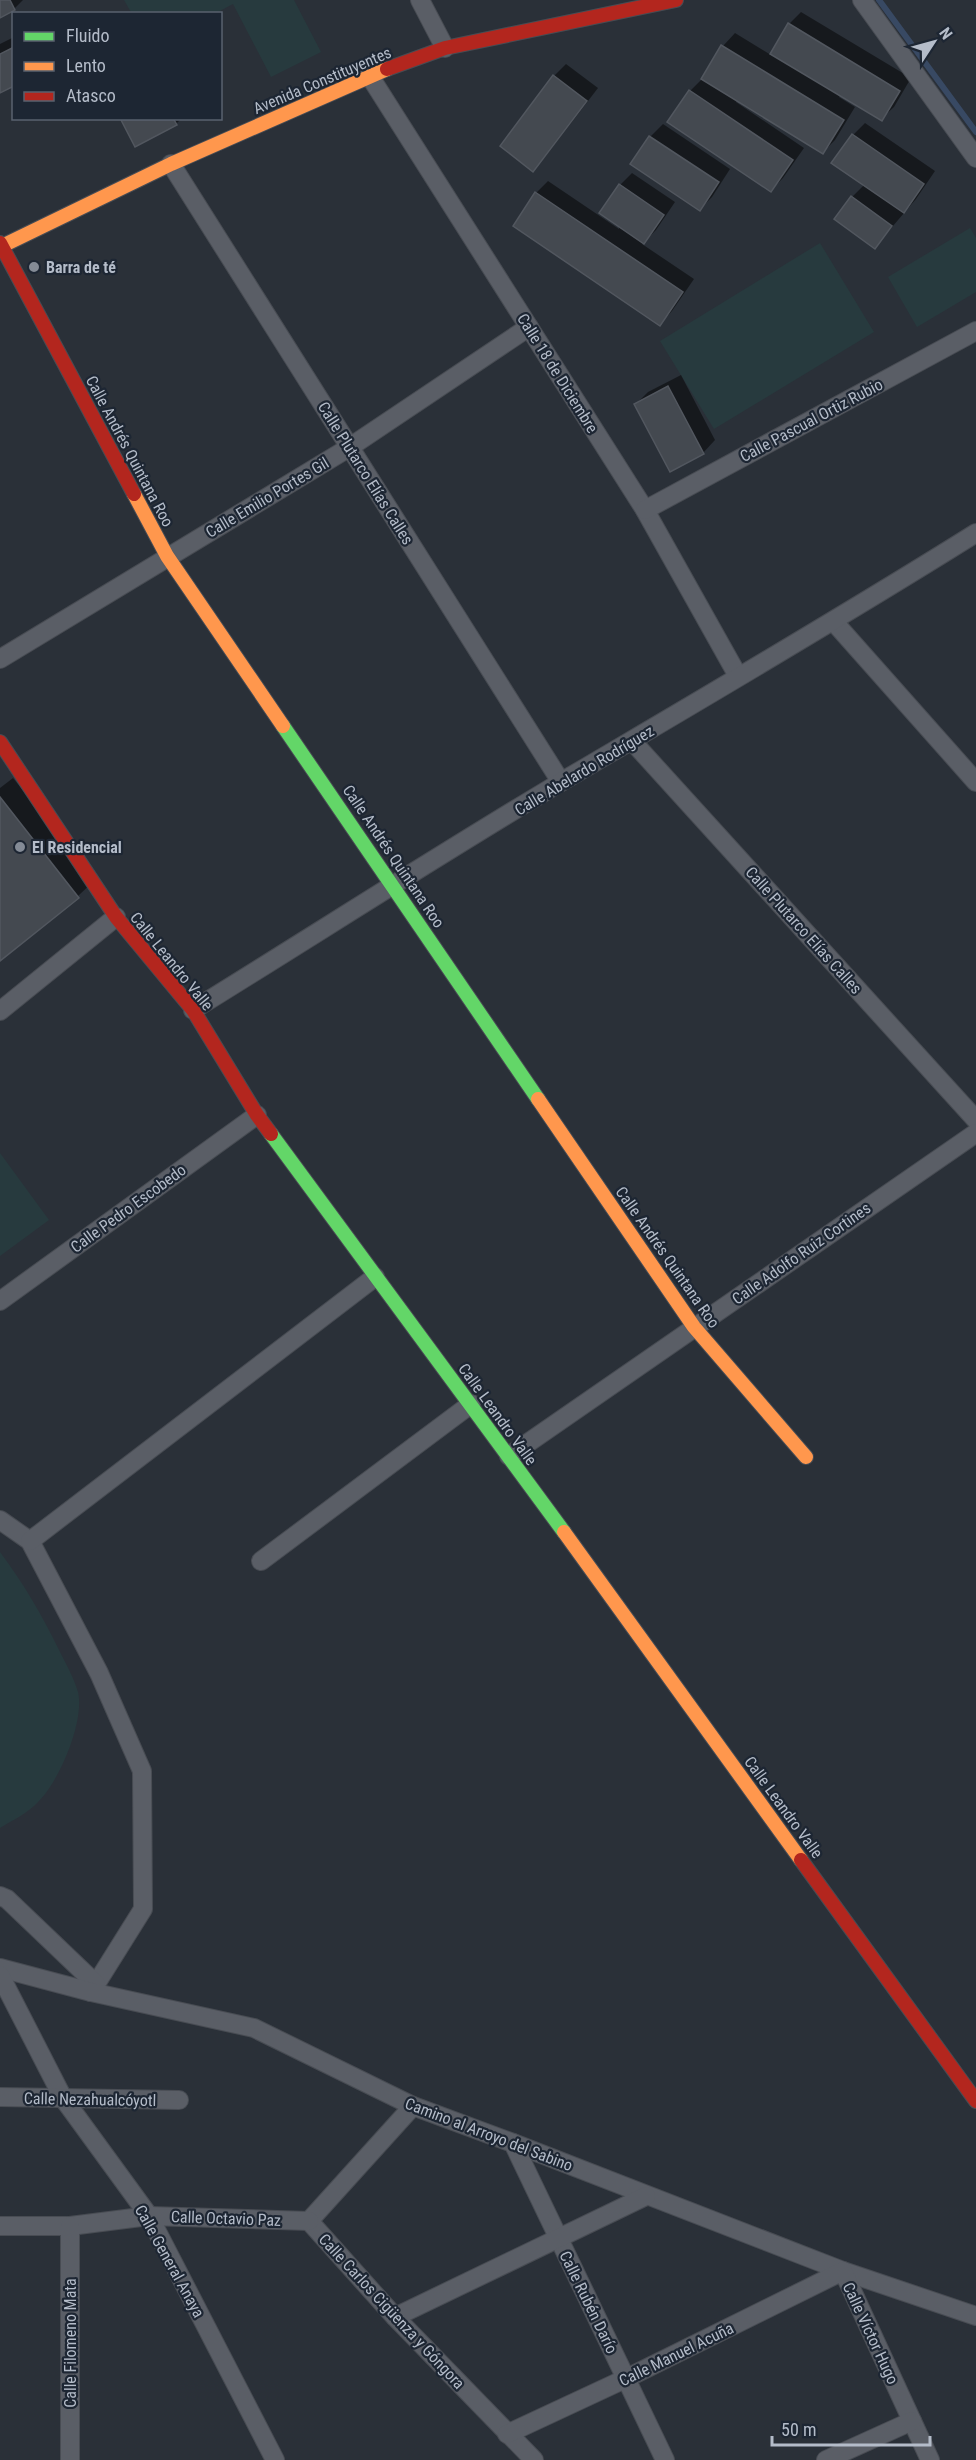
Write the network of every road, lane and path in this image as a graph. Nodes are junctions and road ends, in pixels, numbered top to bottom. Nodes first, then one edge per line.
1 (420, 0) edge
2 (676, 0) edge
3 (862, 0) edge
4 (445, 48) junction
5 (369, 75) junction
6 (976, 158) edge
7 (171, 164) junction
8 (1, 245) edge
9 (529, 327) junction
10 (976, 331) edge
11 (350, 447) junction
12 (645, 510) junction
13 (976, 533) edge
14 (167, 556) junction
15 (834, 622) junction
16 (0, 659) edge
17 (738, 676) junction
18 (632, 741) junction
19 (0, 742) edge
20 (561, 782) junction
21 (976, 782) edge
22 (394, 886) junction
23 (116, 917) junction
24 (193, 1010) junction
25 (0, 1011) edge
26 (257, 1114) junction
27 (976, 1120) edge
28 (976, 1132) edge
29 (375, 1277) junction
30 (0, 1301) edge
31 (694, 1327) junction
32 (471, 1404) junction
33 (509, 1456) junction
34 (806, 1457) dead end
35 (0, 1520) edge
36 (30, 1541) junction
37 (261, 1561) dead end
38 (0, 1896) edge
39 (0, 1968) edge
40 (0, 1976) edge
41 (94, 1988) junction
42 (0, 2097) edge
43 (63, 2098) junction
44 (180, 2100) dead end
45 (976, 2101) edge
46 (413, 2106) junction
47 (513, 2143) junction
48 (646, 2196) junction
49 (149, 2216) junction
50 (309, 2221) junction
51 (0, 2226) edge
52 (70, 2226) junction
53 (558, 2238) junction
54 (843, 2271) junction
55 (976, 2316) edge
56 (395, 2317) junction
57 (627, 2378) junction
58 (912, 2421) junction
59 (507, 2434) junction
60 (70, 2460) edge
61 (275, 2460) edge
62 (534, 2460) edge
63 (665, 2460) edge
64 (826, 2460) edge
65 (930, 2460) edge

1 - 4 street
2 - 4 street, Avenida Constituyentes
3 - 6 street
4 - 5 street, Avenida Constituyentes
5 - 7 street, Avenida Constituyentes
5 - 9 street, Calle 18 de Diciembre
7 - 8 street, Avenida Constituyentes
7 - 11 street, Calle Plutarco Elías Calles
8 - 14 street, Calle Andrés Quintana Roo
9 - 11 street, Calle Emilio Portes Gil
9 - 12 street, Calle 18 de Diciembre
10 - 12 street, Calle Pascual Ortiz Rubio
11 - 14 street, Calle Emilio Portes Gil
11 - 20 street, Calle Plutarco Elías Calles
12 - 17 street, Calle 18 de Diciembre
13 - 15 street, Calle Abelardo Rodríguez
14 - 16 street, Calle Emilio Portes Gil
14 - 22 street, Calle Andrés Quintana Roo
15 - 17 street, Calle Abelardo Rodríguez
15 - 21 street
17 - 18 street, Calle Abelardo Rodríguez
18 - 20 street, Calle Abelardo Rodríguez
18 - 27 street, Calle Plutarco Elías Calles
19 - 23 street, Calle Leandro Valle
20 - 22 street, Calle Abelardo Rodríguez
22 - 24 street, Calle Abelardo Rodríguez
22 - 31 street, Calle Andrés Quintana Roo
23 - 24 street, Calle Leandro Valle
23 - 25 street
24 - 26 street, Calle Leandro Valle
26 - 29 street, Calle Leandro Valle
26 - 30 street, Calle Pedro Escobedo
28 - 31 street, Calle Adolfo Ruiz Cortines
29 - 32 street, Calle Leandro Valle
29 - 36 street
31 - 33 street, Calle Adolfo Ruiz Cortines
31 - 34 street, Calle Andrés Quintana Roo
32 - 33 street, Calle Leandro Valle
32 - 37 street
33 - 45 street, Calle Leandro Valle
35 - 36 street
36 - 41 street
38 - 41 street
39 - 41 street, Camino al Arroyo del Sabino
40 - 43 street, Calle General Anaya
41 - 46 street, Camino al Arroyo del Sabino
42 - 43 street, Calle Nezahualcóyotl
43 - 44 street, Calle Nezahualcóyotl
43 - 49 street, Calle General Anaya
46 - 47 street, Camino al Arroyo del Sabino
46 - 50 street, Calle Carlos Cigüenza y Góngora
47 - 48 street, Camino al Arroyo del Sabino
47 - 53 street, Calle Rubén Darío
48 - 53 street
48 - 54 street, Camino al Arroyo del Sabino
49 - 50 street, Calle Octavio Paz
49 - 52 street, Calle Octavio Paz
49 - 61 street, Calle General Anaya
50 - 56 street, Calle Carlos Cigüenza y Góngora
51 - 52 street, Calle Octavio Paz
52 - 60 street, Calle Filomeno Mata
53 - 56 street
53 - 57 street, Calle Rubén Darío
54 - 55 street, Camino al Arroyo del Sabino
54 - 57 street, Calle Manuel Acuña
54 - 58 street, Calle Víctor Hugo
56 - 59 street, Calle Carlos Cigüenza y Góngora
57 - 59 street, Calle Manuel Acuña
57 - 63 street, Calle Rubén Darío
58 - 64 street
58 - 65 street, Calle Víctor Hugo
59 - 62 street, Calle Carlos Cigüenza y Góngora

